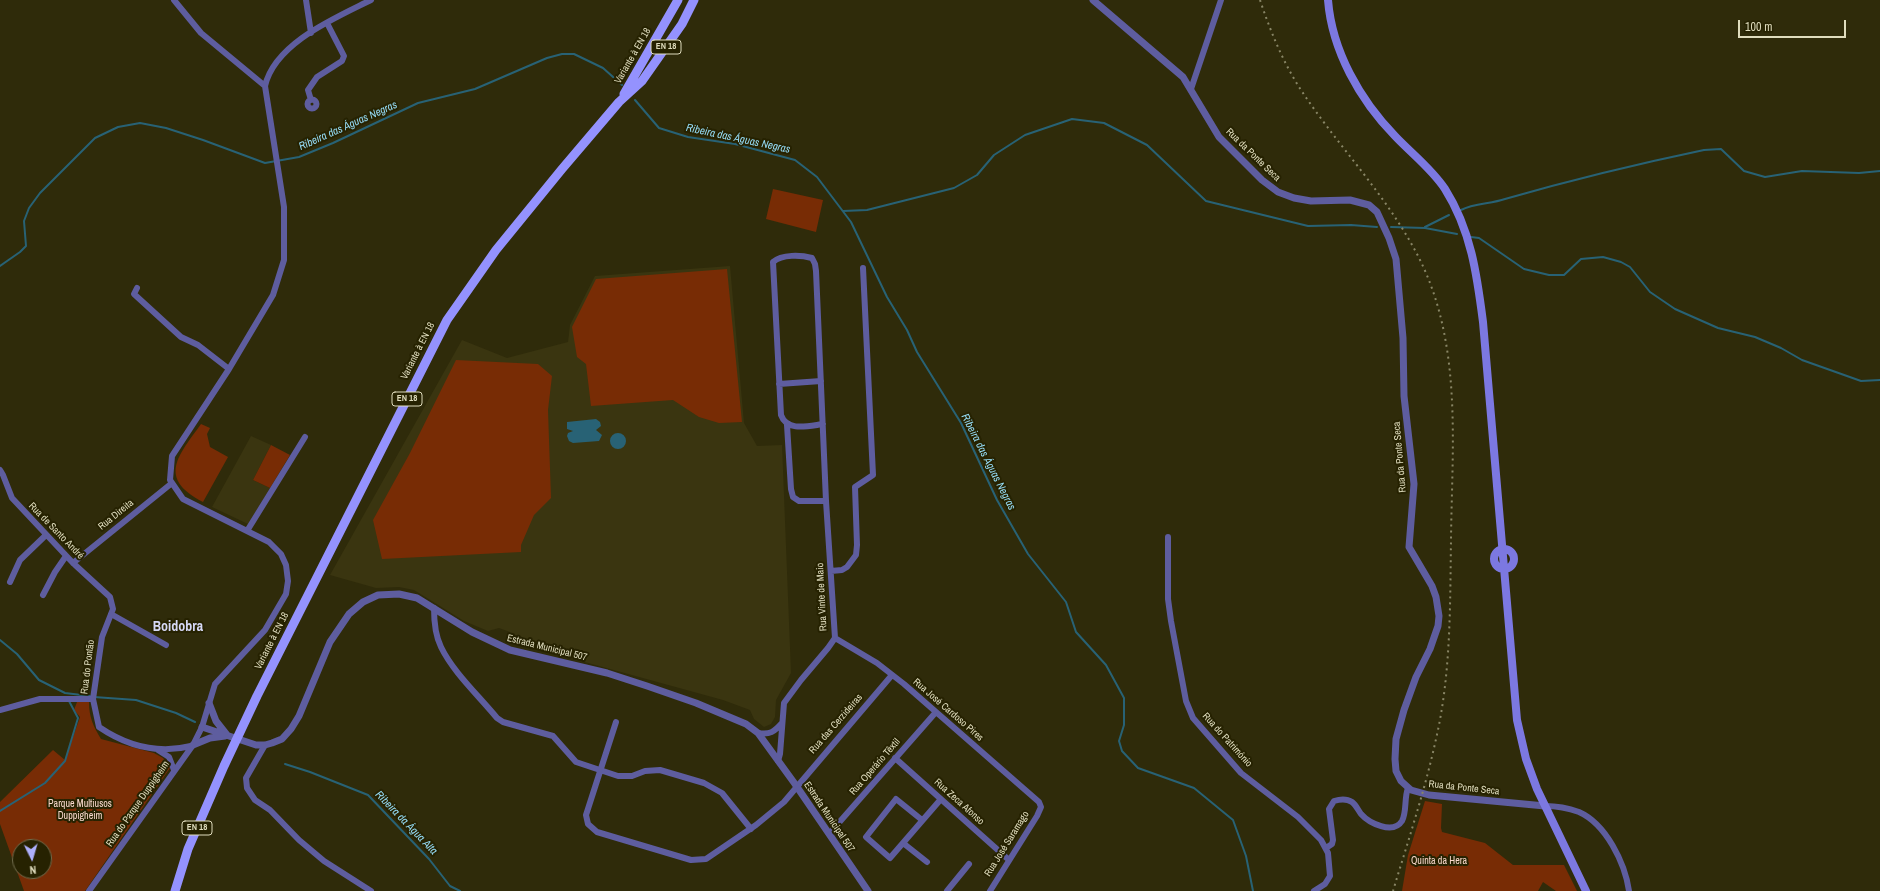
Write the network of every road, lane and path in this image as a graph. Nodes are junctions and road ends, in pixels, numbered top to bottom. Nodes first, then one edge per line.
1 (174, 0) edge
2 (306, 0) edge
3 (372, 0) edge
4 (678, 0) edge
5 (694, 0) edge
6 (1093, 0) edge
7 (1221, 0) edge
8 (1328, 0) edge
9 (327, 22) junction
10 (311, 33) junction
11 (265, 86) junction
12 (1191, 90) junction
13 (311, 100) dead end
14 (619, 102) junction
15 (863, 268) dead end
16 (137, 288) dead end
17 (229, 369) junction
18 (821, 381) junction
19 (779, 384) junction
20 (823, 424) junction
21 (787, 425) junction
22 (305, 437) dead end
23 (0, 470) edge
24 (172, 483) junction
25 (826, 501) junction
26 (247, 531) junction
27 (46, 535) junction
28 (1168, 537) dead end
29 (1502, 549) junction
30 (66, 556) junction
31 (73, 563) junction
32 (1504, 569) junction
33 (831, 571) junction
34 (10, 582) dead end
35 (43, 595) dead end
36 (110, 597) joint
37 (434, 608) junction
38 (111, 614) junction
39 (835, 638) junction
40 (166, 645) dead end
41 (892, 675) junction
42 (94, 699) junction
43 (209, 704) junction
44 (0, 710) edge
45 (936, 712) junction
46 (616, 722) dead end
47 (782, 723) junction
48 (202, 728) junction
49 (758, 733) junction
50 (228, 736) junction
51 (265, 745) junction
52 (192, 746) junction
53 (158, 750) junction
54 (174, 750) junction
55 (169, 757) junction
56 (895, 758) junction
57 (182, 760) junction
58 (778, 761) junction
59 (174, 770) junction
60 (600, 770) junction
61 (796, 786) junction
62 (1409, 789) junction
63 (941, 799) junction
64 (1545, 806) junction
65 (1041, 807) joint
66 (922, 820) junction
67 (751, 829) junction
68 (829, 834) junction
69 (903, 843) junction
70 (1326, 848) junction
71 (1010, 860) junction
72 (927, 862) dead end
73 (969, 864) dead end
74 (89, 891) edge
75 (175, 891) edge
76 (371, 891) edge
77 (868, 891) edge
78 (948, 891) edge
79 (990, 891) edge
80 (1314, 891) edge
81 (1586, 891) edge
82 (1629, 891) edge

1 - 11 street
2 - 10 street
3 - 9 street
4 - 14 main road, Variante à EN 18 / EN 18
5 - 14 main road, Variante à EN 18 / EN 18
6 - 12 street, Rua da Ponte Seca
7 - 12 street
8 - 29 main road
9 - 10 street
9 - 13 street
10 - 11 street
11 - 17 street
12 - 62 street, Rua da Ponte Seca
14 - 75 main road, Variante à EN 18 / EN 18
15 - 33 street
16 - 17 street
17 - 24 street
18 - 19 street
18 - 19 street, Rua Vinte de Maio
18 - 20 street, Rua Vinte de Maio
19 - 21 street
20 - 21 street
20 - 25 street, Rua Vinte de Maio
21 - 25 street
22 - 26 street
23 - 27 street, Rua de Santo André
24 - 26 street, Rua do Parque Duppigheim
24 - 31 street, Rua Direita
25 - 33 street, Rua Vinte de Maio
26 - 43 street, Rua do Parque Duppigheim
27 - 30 street, Rua de Santo André
27 - 34 street
28 - 70 street, Rua do Património
29 - 32 main road
29 - 32 main road
30 - 31 street, Rua de Santo André
30 - 35 street
31 - 36 street, Rua de Santo André
32 - 64 main road
33 - 39 street, Rua Vinte de Maio
36 - 38 street, Rua do Pontão
37 - 49 street, Estrada Municipal 507
37 - 51 street, Estrada Municipal 507
37 - 60 street
38 - 40 street
38 - 42 street, Rua do Pontão
39 - 41 street, Rua José Cardoso Pires
39 - 47 street, Rua Vinte de Maio
41 - 45 street, Rua José Cardoso Pires
41 - 61 street, Rua das Cerzideiras
42 - 44 street
42 - 53 street, Rua do Pontão
43 - 48 street, Rua do Parque Duppigheim
43 - 50 street
45 - 56 street, Rua Operário Têxtil
45 - 65 street, Rua José Cardoso Pires
46 - 60 street, Rua das Cerzideiras
47 - 49 street
47 - 58 street, Rua Vinte de Maio
48 - 50 street
48 - 52 street, Rua do Parque Duppigheim
49 - 58 street, Estrada Municipal 507
50 - 51 street
50 - 52 street
51 - 76 street
52 - 54 street
52 - 57 street, Rua do Parque Duppigheim
53 - 54 street
53 - 55 street
54 - 57 street
55 - 57 street
55 - 59 street
56 - 63 street, Rua Zeca Afonso
56 - 68 street, Rua Operário Têxtil
57 - 59 street, Rua do Parque Duppigheim
58 - 61 street, Estrada Municipal 507
59 - 74 street, Rua do Parque Duppigheim
60 - 67 street
60 - 67 street, Rua das Cerzideiras
61 - 67 street, Rua das Cerzideiras
61 - 68 street, Estrada Municipal 507
62 - 64 street, Rua da Ponte Seca
62 - 70 street
63 - 66 street
63 - 71 street, Rua Zeca Afonso
64 - 81 main road
64 - 82 street, Rua da Ponte Seca
65 - 71 street, Rua José Saramago
66 - 69 street
66 - 69 street
68 - 77 street, Estrada Municipal 507
69 - 72 street
70 - 80 street, Rua do Património
71 - 79 street, Rua José Saramago
73 - 78 street

